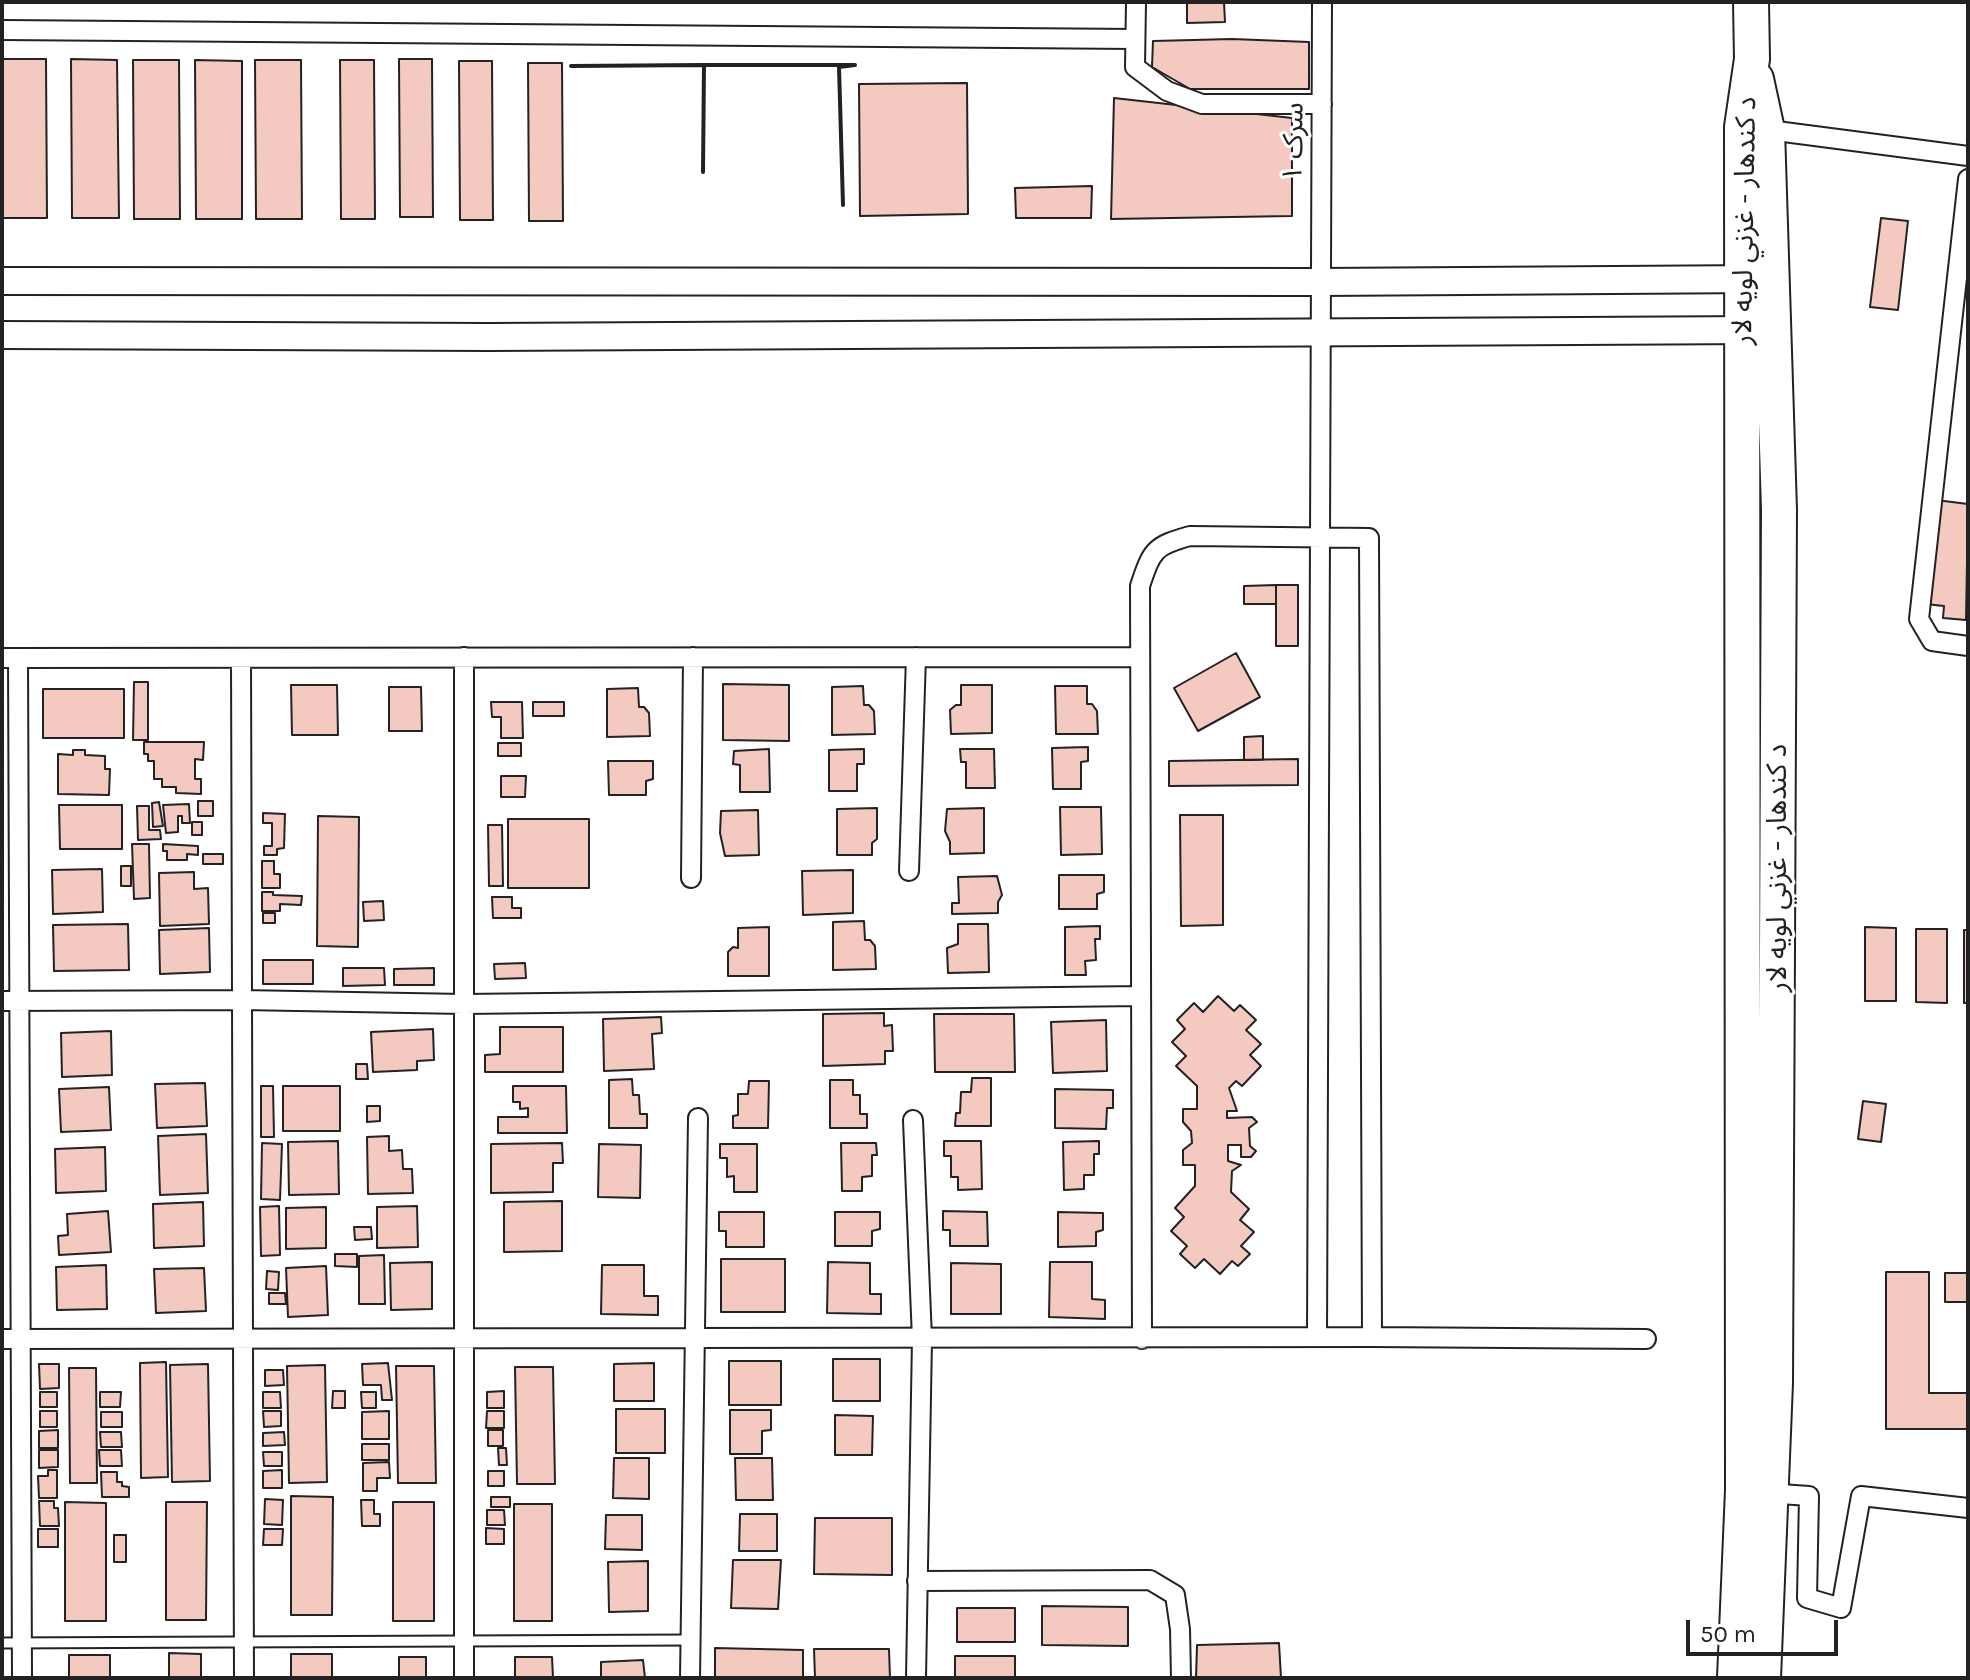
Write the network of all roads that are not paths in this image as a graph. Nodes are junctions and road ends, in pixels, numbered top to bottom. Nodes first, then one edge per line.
1 (1136, 2) edge
2 (1322, 2) edge
3 (1751, 2) edge
4 (2, 30) edge
5 (1135, 39) junction
6 (1322, 104) junction
7 (1755, 128) junction
8 (1968, 156) edge
9 (1968, 179) edge
10 (1757, 279) junction
11 (2, 281) edge
12 (1320, 282) junction
13 (1758, 330) junction
14 (1320, 334) junction
15 (2, 335) edge
16 (1318, 537) junction
17 (1968, 646) edge
18 (464, 657) junction
19 (693, 657) junction
20 (916, 657) junction
21 (1139, 657) junction
22 (10, 658) edge
23 (241, 658) junction
24 (909, 871) dead end
25 (691, 878) dead end
26 (1141, 996) junction
27 (242, 1000) junction
28 (11, 1001) edge
29 (464, 1004) junction
30 (698, 1118) dead end
31 (913, 1120) dead end
32 (1317, 1337) junction
33 (1372, 1337) junction
34 (2, 1339) edge
35 (22, 1339) junction
36 (243, 1339) junction
37 (464, 1339) junction
38 (696, 1339) junction
39 (922, 1339) junction
40 (1142, 1339) junction
41 (1646, 1339) dead end
42 (1757, 1492) junction
43 (1968, 1508) edge
44 (917, 1581) junction
45 (690, 1640) junction
46 (464, 1641) junction
47 (244, 1642) junction
48 (12, 1643) edge
49 (22, 1678) edge
50 (244, 1678) edge
51 (464, 1678) edge
52 (690, 1678) edge
53 (916, 1678) edge
54 (1181, 1678) edge
55 (1735, 1678) edge
56 (1763, 1678) edge

1 - 5 street
2 - 6 street, سرک ۱
3 - 7 highway, د کندهار - غزني لويه لار
4 - 5 street
5 - 6 street
6 - 12 street, سرک ۱
7 - 8 street
7 - 10 highway, د کندهار - غزني لويه لار
9 - 17 street
10 - 12 street
10 - 13 highway, د کندهار - غزني لويه لار
11 - 12 street
12 - 14 street, سرک ۱
13 - 14 street
13 - 42 highway, د کندهار - غزني لويه لار
14 - 15 street
14 - 16 street, سرک ۱
16 - 21 street
16 - 32 street, سرک ۱
16 - 33 street
18 - 19 street
18 - 23 street
18 - 29 street
19 - 20 street
19 - 25 street
20 - 21 street
20 - 24 street
21 - 26 street
22 - 23 street
22 - 28 street
23 - 27 street
26 - 29 street
26 - 40 street
27 - 28 street
27 - 29 street
27 - 36 street
28 - 35 street
29 - 37 street
30 - 38 street
31 - 39 street
32 - 33 street
32 - 40 street
33 - 41 street
34 - 35 street
35 - 36 street
35 - 48 street
36 - 37 street
36 - 47 street
37 - 38 street
37 - 46 street
38 - 39 street
38 - 45 street
39 - 40 street
39 - 44 street
42 - 43 street
42 - 55 highway, د کندهار - غزني لويه لار
42 - 56 highway, د کندهار - غزني لويه لار
44 - 53 street
44 - 54 street
45 - 46 lane
45 - 52 street
46 - 47 lane
46 - 51 street
47 - 48 lane
47 - 50 street
48 - 49 street

